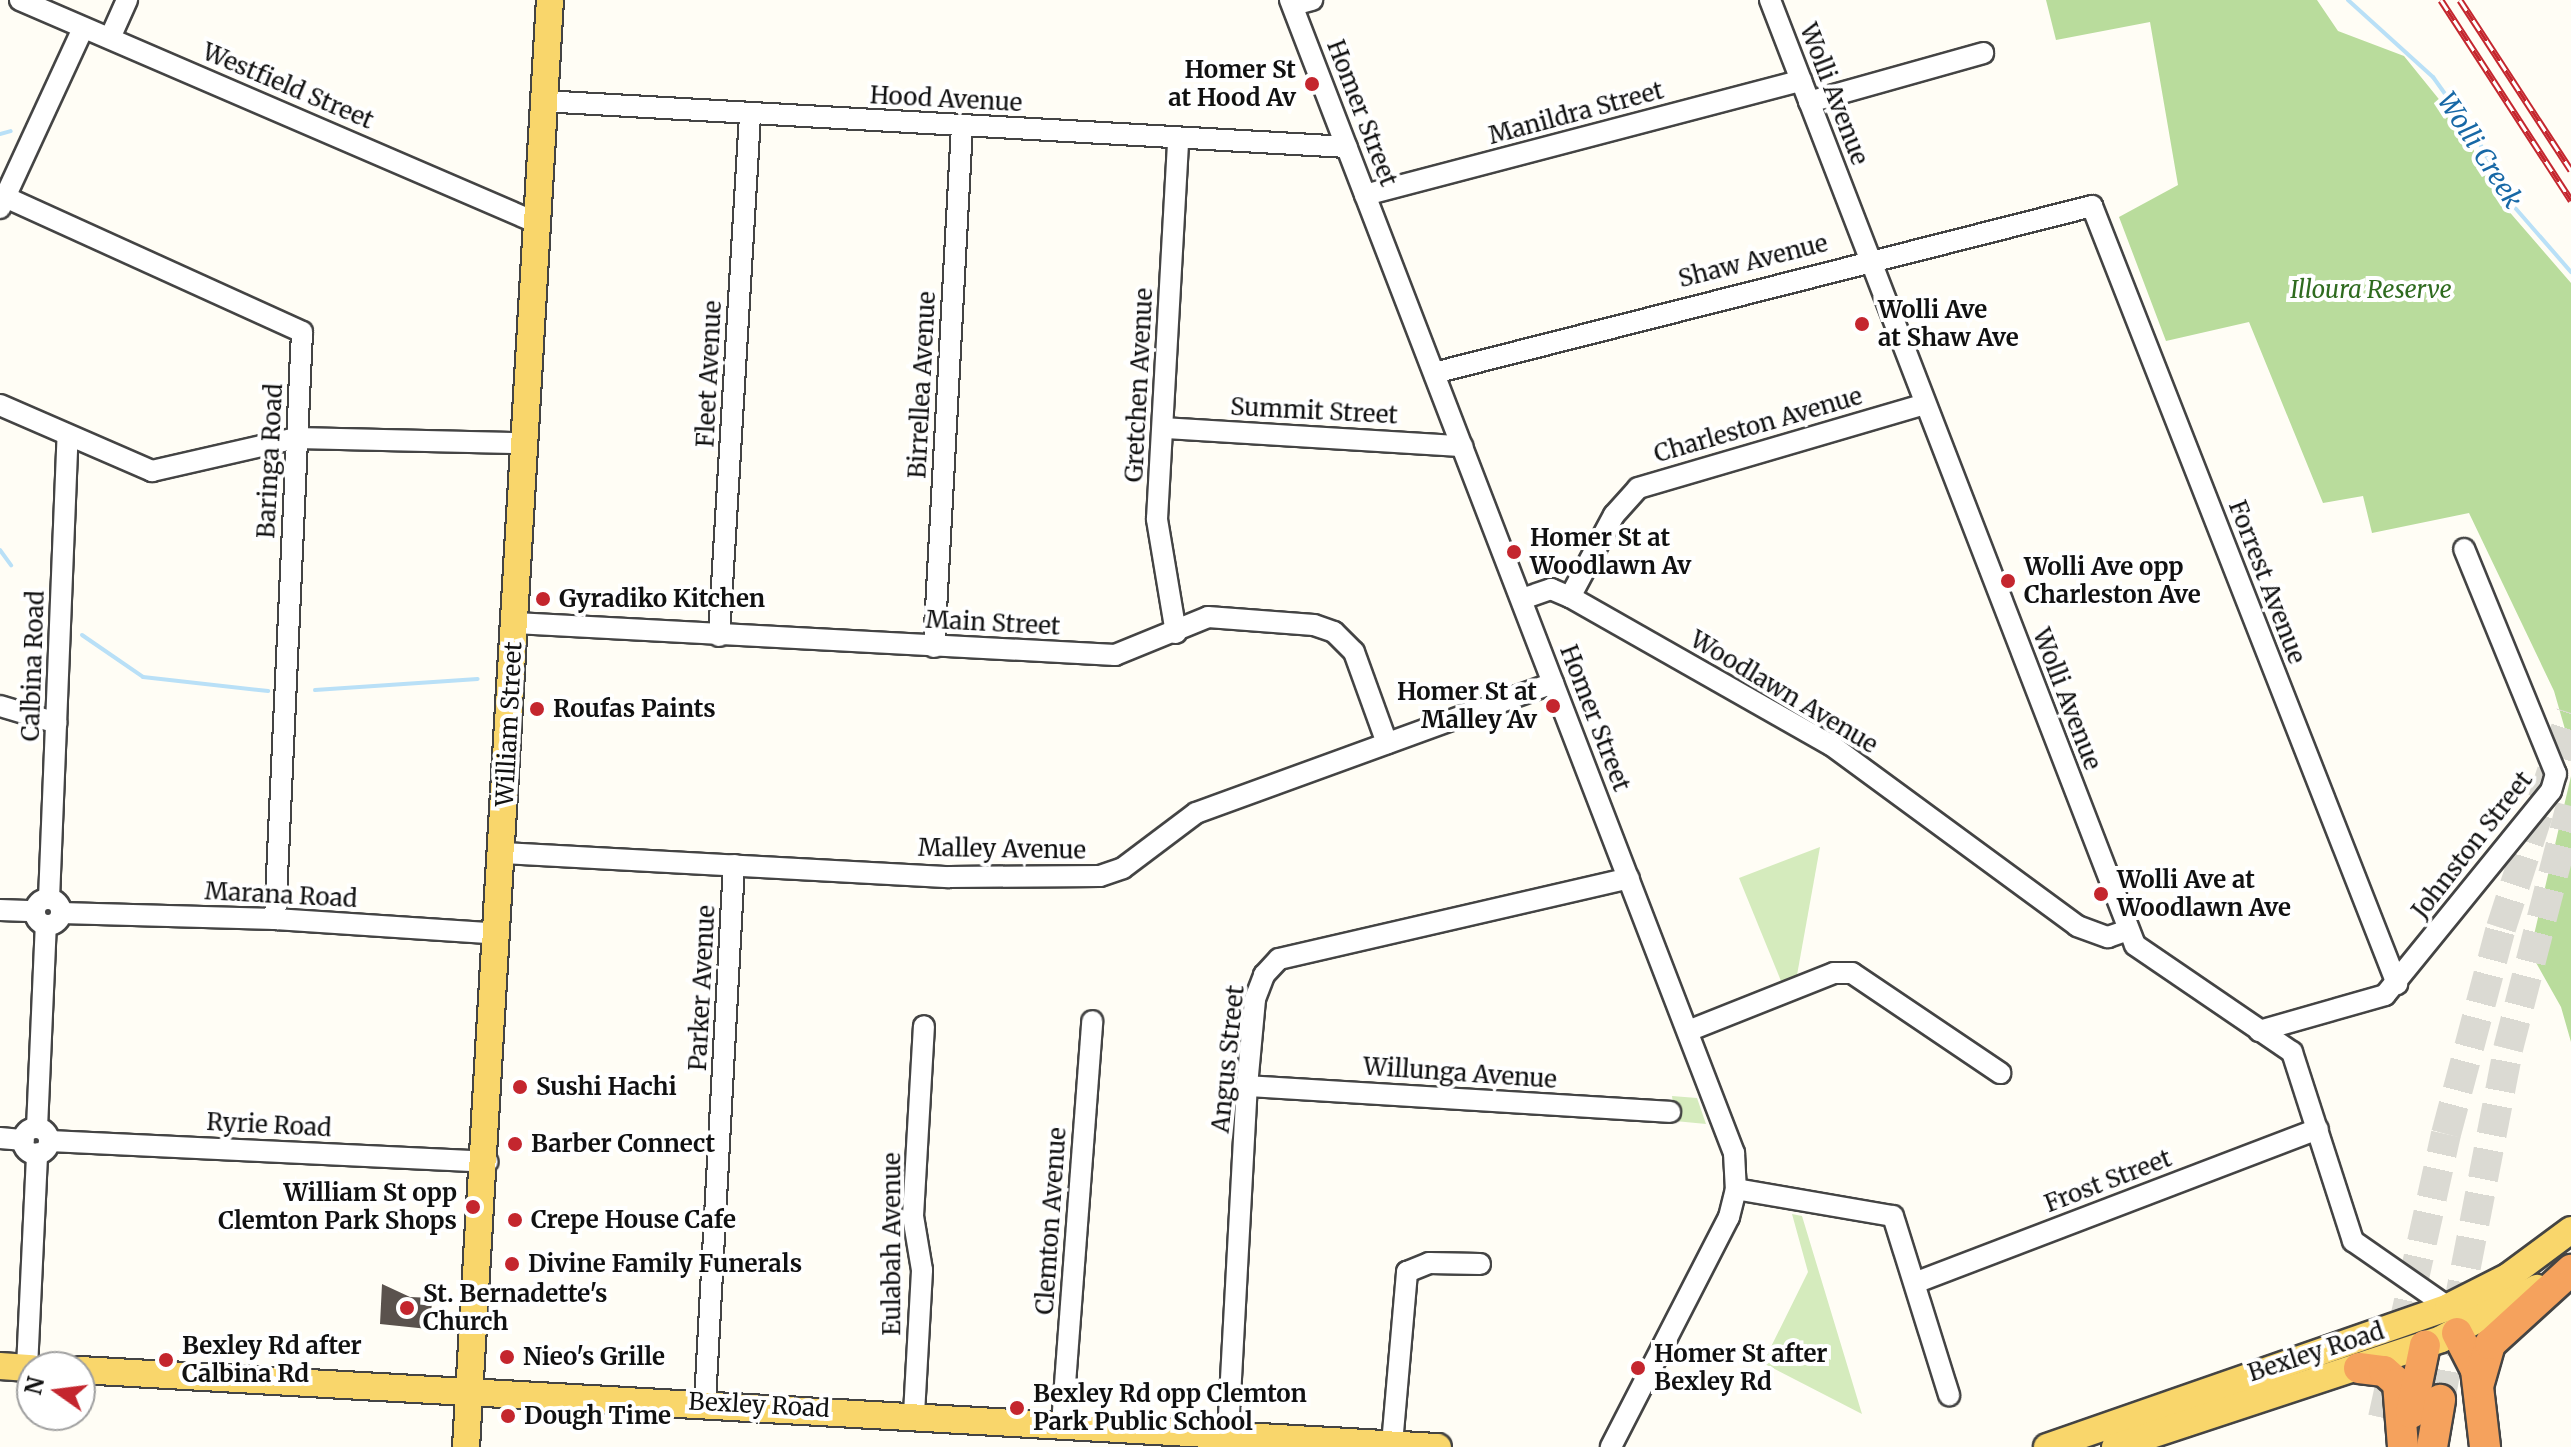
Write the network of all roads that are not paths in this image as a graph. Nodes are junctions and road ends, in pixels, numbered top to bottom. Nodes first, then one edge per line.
1 (20, 0) edge
2 (127, 0) edge
3 (550, 0) edge
4 (1770, 0) edge
5 (1298, 2) edge
6 (83, 28) junction
7 (110, 38) junction
8 (1983, 53) dead end
9 (1801, 81) junction
10 (542, 101) junction
11 (1809, 102) junction
12 (750, 115) junction
13 (962, 126) junction
14 (1178, 139) junction
15 (1347, 147) junction
16 (1365, 195) junction
17 (2, 203) edge
18 (2085, 204) joint
19 (535, 222) junction
20 (1869, 258) junction
21 (1434, 373) junction
22 (1925, 404) junction
23 (0, 405) edge
24 (1164, 428) junction
25 (68, 435) junction
26 (296, 438) junction
27 (524, 443) junction
28 (1462, 446) junction
29 (2464, 549) dead end
30 (1570, 597) junction
31 (1522, 599) junction
32 (515, 623) junction
33 (1176, 633) junction
34 (719, 636) junction
35 (934, 647) junction
36 (1553, 683) junction
37 (0, 706) edge
38 (57, 723) junction
39 (1387, 743) junction
40 (503, 853) junction
41 (734, 865) junction
42 (1629, 878) junction
43 (0, 910) edge
44 (48, 912) junction
45 (275, 919) junction
46 (2128, 930) junction
47 (498, 934) junction
48 (2397, 984) junction
49 (1092, 1021) dead end
50 (924, 1026) dead end
51 (1688, 1031) junction
52 (2259, 1031) junction
53 (2000, 1073) dead end
54 (1247, 1086) junction
55 (1670, 1112) dead end
56 (2318, 1129) junction
57 (0, 1138) edge
58 (37, 1141) junction
59 (487, 1162) junction
60 (1736, 1189) junction
61 (2571, 1230) edge
62 (1480, 1264) dead end
63 (2566, 1268) edge
64 (1917, 1282) junction
65 (2436, 1325) junction
66 (30, 1351) edge
67 (2359, 1368) junction
68 (96, 1371) edge
69 (2479, 1383) junction
70 (472, 1388) junction
71 (1949, 1395) dead end
72 (2440, 1400) tunnel mouth
73 (705, 1402) junction
74 (914, 1414) junction
75 (1062, 1424) junction
76 (1228, 1434) junction
77 (1392, 1444) junction
78 (466, 1447) edge
79 (1438, 1447) edge
80 (1611, 1447) edge
81 (2047, 1447) edge
82 (2115, 1447) edge
83 (2404, 1447) edge
84 (2432, 1447) edge
85 (2485, 1447) edge

1 - 6 street, Westfield Street
2 - 7 street
3 - 10 main road, William Street
4 - 9 street, Wolli Avenue
5 - 15 street, Homer Street
6 - 7 street, Westfield Street
6 - 17 street
7 - 19 street, Westfield Street
8 - 11 street
9 - 11 street, Wolli Avenue
9 - 16 street, Manildra Street
10 - 12 street, Hood Avenue
10 - 19 main road, William Street
11 - 20 street, Wolli Avenue
12 - 13 street, Hood Avenue
12 - 34 street, Fleet Avenue
13 - 14 street, Hood Avenue
13 - 35 street, Birrellea Avenue
14 - 15 street, Hood Avenue
14 - 24 street, Gretchen Avenue
15 - 16 street, Homer Street
16 - 21 street, Homer Street
17 - 26 street, Baringa Road
18 - 20 street, Shaw Avenue
18 - 48 street, Forrest Avenue
19 - 27 main road, William Street
20 - 21 street, Shaw Avenue
20 - 22 street, Wolli Avenue
21 - 28 street, Homer Street
22 - 30 street, Charleston Avenue
22 - 46 street, Wolli Avenue
23 - 25 street
24 - 28 street, Summit Street
24 - 33 street, Gretchen Avenue
25 - 26 street
25 - 38 street, Calbina Road
26 - 27 street
26 - 45 street, Baringa Road
27 - 32 main road, William Street
28 - 31 street, Homer Street
29 - 48 street, Johnston Street
30 - 31 street, Woodlawn Avenue
30 - 46 street, Woodlawn Avenue
31 - 36 street, Homer Street
32 - 34 street, Main Street
32 - 40 main road, William Street
33 - 35 street, Main Street
33 - 39 street, Main Street
34 - 35 street, Main Street
36 - 39 street, Malley Avenue
36 - 42 street, Homer Street
37 - 38 street
38 - 44 street, Calbina Road
39 - 41 street, Malley Avenue
40 - 41 street, Malley Avenue
40 - 47 main road, William Street
41 - 73 street, Parker Avenue
42 - 51 street, Homer Street
42 - 54 street, Angus Street
43 - 44 street, Marana Road
44 - 45 street, Marana Road
44 - 58 street, Calbina Road
45 - 47 street, Marana Road
46 - 52 street, Wolli Avenue
47 - 59 main road, William Street
48 - 52 street, Johnston Street
49 - 75 street, Clemton Avenue
50 - 74 street, Eulabah Avenue
51 - 53 street
51 - 60 street, Homer Street
52 - 56 street, Wolli Avenue
54 - 55 street, Willunga Avenue
54 - 76 street, Angus Street
56 - 64 street, Frost Street
56 - 65 street, Wolli Avenue
57 - 58 street, Ryrie Road
58 - 59 street, Ryrie Road
58 - 66 street, Calbina Road
59 - 70 main road, William Street
60 - 64 street
60 - 80 street, Homer Street
61 - 65 main road, Bexley Road
62 - 77 street
63 - 65 main road, Bexley Road
63 - 69 highway
64 - 71 street
65 - 67 main road, Bexley Road
65 - 69 highway
65 - 81 main road, Bexley Road
65 - 83 highway
67 - 82 main road, Bexley Road
67 - 83 highway
68 - 70 main road, Bexley Road
69 - 85 highway
70 - 73 main road, Bexley Road
70 - 78 main road, William Street
72 - 84 highway
73 - 74 main road, Bexley Road
74 - 75 main road, Bexley Road
75 - 76 main road, Bexley Road
76 - 77 main road, Bexley Road
77 - 79 main road, Bexley Road

